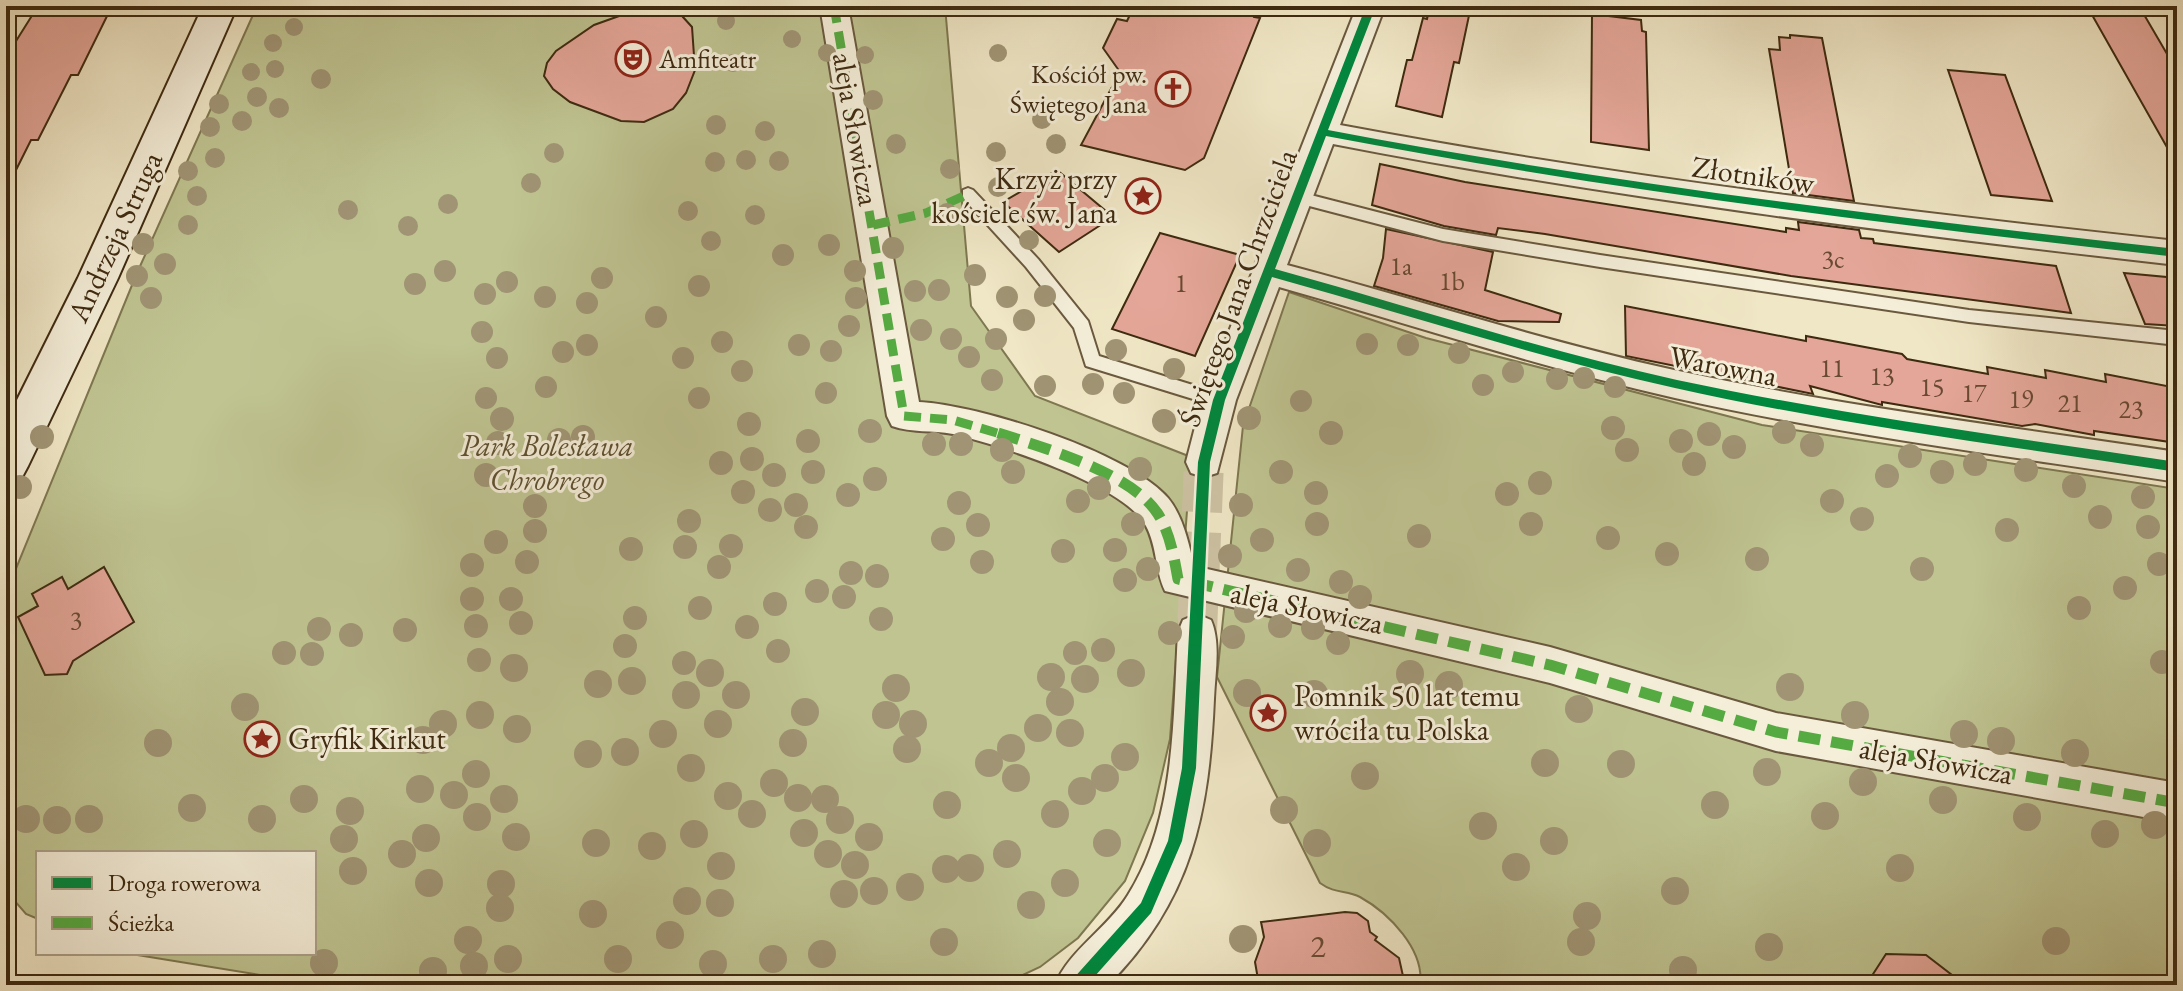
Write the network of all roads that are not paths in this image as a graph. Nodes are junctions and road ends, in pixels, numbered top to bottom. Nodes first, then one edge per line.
1 (220, 6) edge
2 (834, 6) edge
3 (1371, 6) edge
4 (1323, 132) junction
5 (968, 194) dead end
6 (1299, 198) junction
7 (2177, 253) edge
8 (1269, 272) junction
9 (2177, 338) edge
10 (1219, 400) junction
11 (1204, 462) tunnel mouth
12 (6, 466) edge
13 (2177, 467) edge
14 (1197, 632) tunnel mouth
15 (2177, 803) edge
16 (1077, 985) edge

1 - 12 street, Andrzeja Struga
2 - 15 street, aleja Słowicza
3 - 4 street, Świętego Jana Chrzciciela
4 - 6 street, Świętego Jana Chrzciciela
4 - 7 street, Złotników
5 - 10 lane
6 - 8 street, Świętego Jana Chrzciciela
6 - 9 lane
8 - 10 street, Świętego Jana Chrzciciela
8 - 13 street, Warowna
10 - 11 street, Świętego Jana Chrzciciela
14 - 16 street

